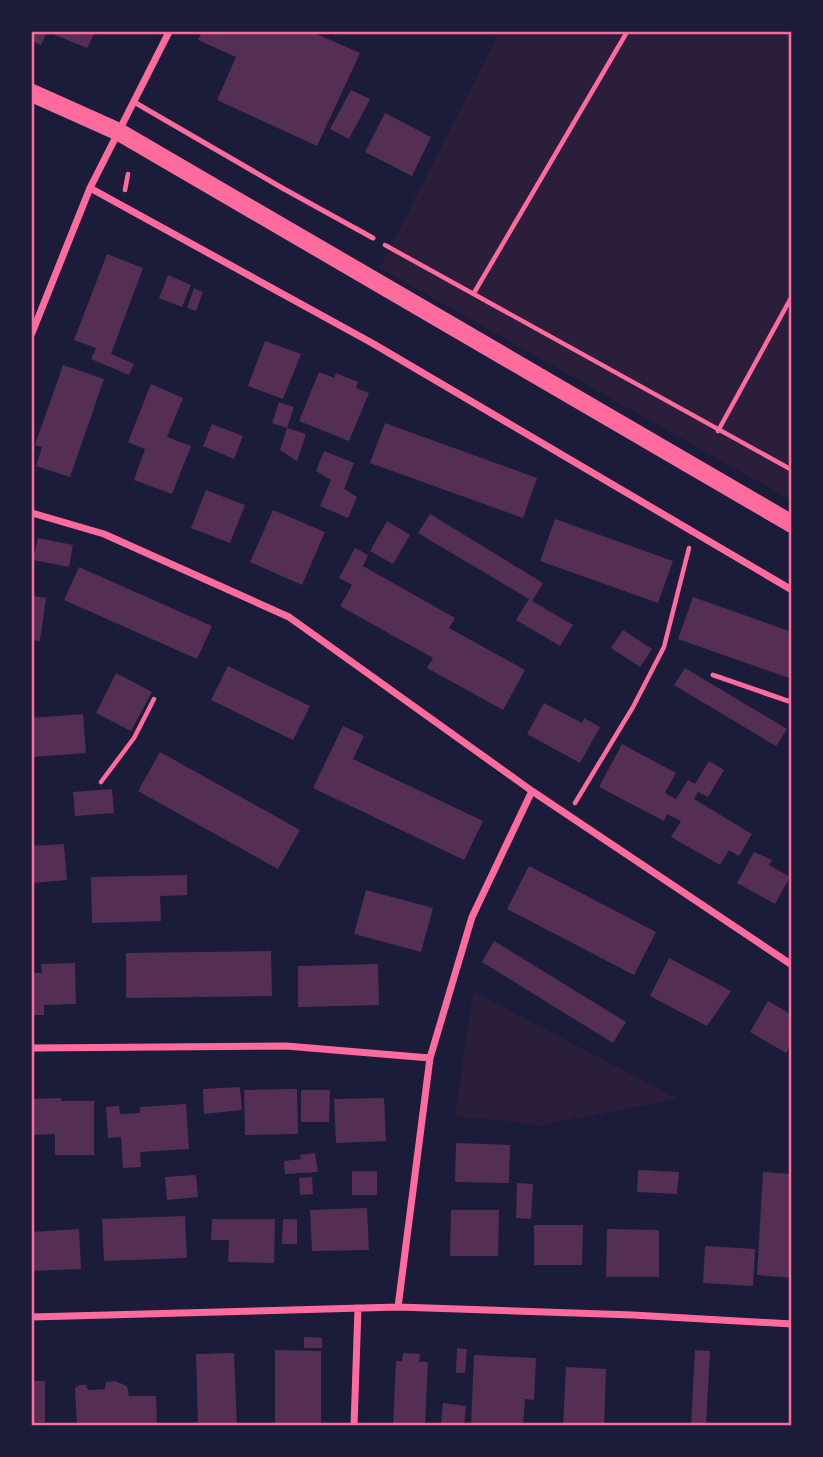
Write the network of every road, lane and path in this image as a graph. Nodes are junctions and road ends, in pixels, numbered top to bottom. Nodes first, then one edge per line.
1 (169, 32) edge
2 (627, 32) edge
3 (32, 93) edge
4 (134, 102) junction
5 (119, 132) junction
6 (90, 188) junction
7 (373, 238) joint
8 (474, 293) junction
9 (792, 296) edge
10 (32, 333) edge
11 (718, 431) junction
12 (792, 470) edge
13 (32, 513) edge
14 (792, 524) edge
15 (693, 534) junction
16 (792, 590) edge
17 (713, 675) dead end
18 (154, 699) dead end
19 (792, 700) edge
20 (101, 782) dead end
21 (532, 791) junction
22 (568, 815) junction
23 (792, 965) edge
24 (32, 1048) edge
25 (430, 1058) junction
26 (398, 1307) junction
27 (358, 1308) junction
28 (32, 1317) edge
29 (792, 1324) edge
30 (354, 1426) edge

1 - 4 street
2 - 8 path
3 - 5 main road
4 - 5 street
4 - 7 lane
5 - 6 street
5 - 14 main road
6 - 10 street
6 - 15 street
7 - 8 path
8 - 11 path
9 - 11 path
11 - 12 path
13 - 21 street
15 - 16 street
15 - 22 path
17 - 19 lane
18 - 20 path
21 - 22 street
21 - 25 street
22 - 23 street
24 - 25 street
25 - 26 street
26 - 27 street
26 - 29 street
27 - 28 street
27 - 30 street

